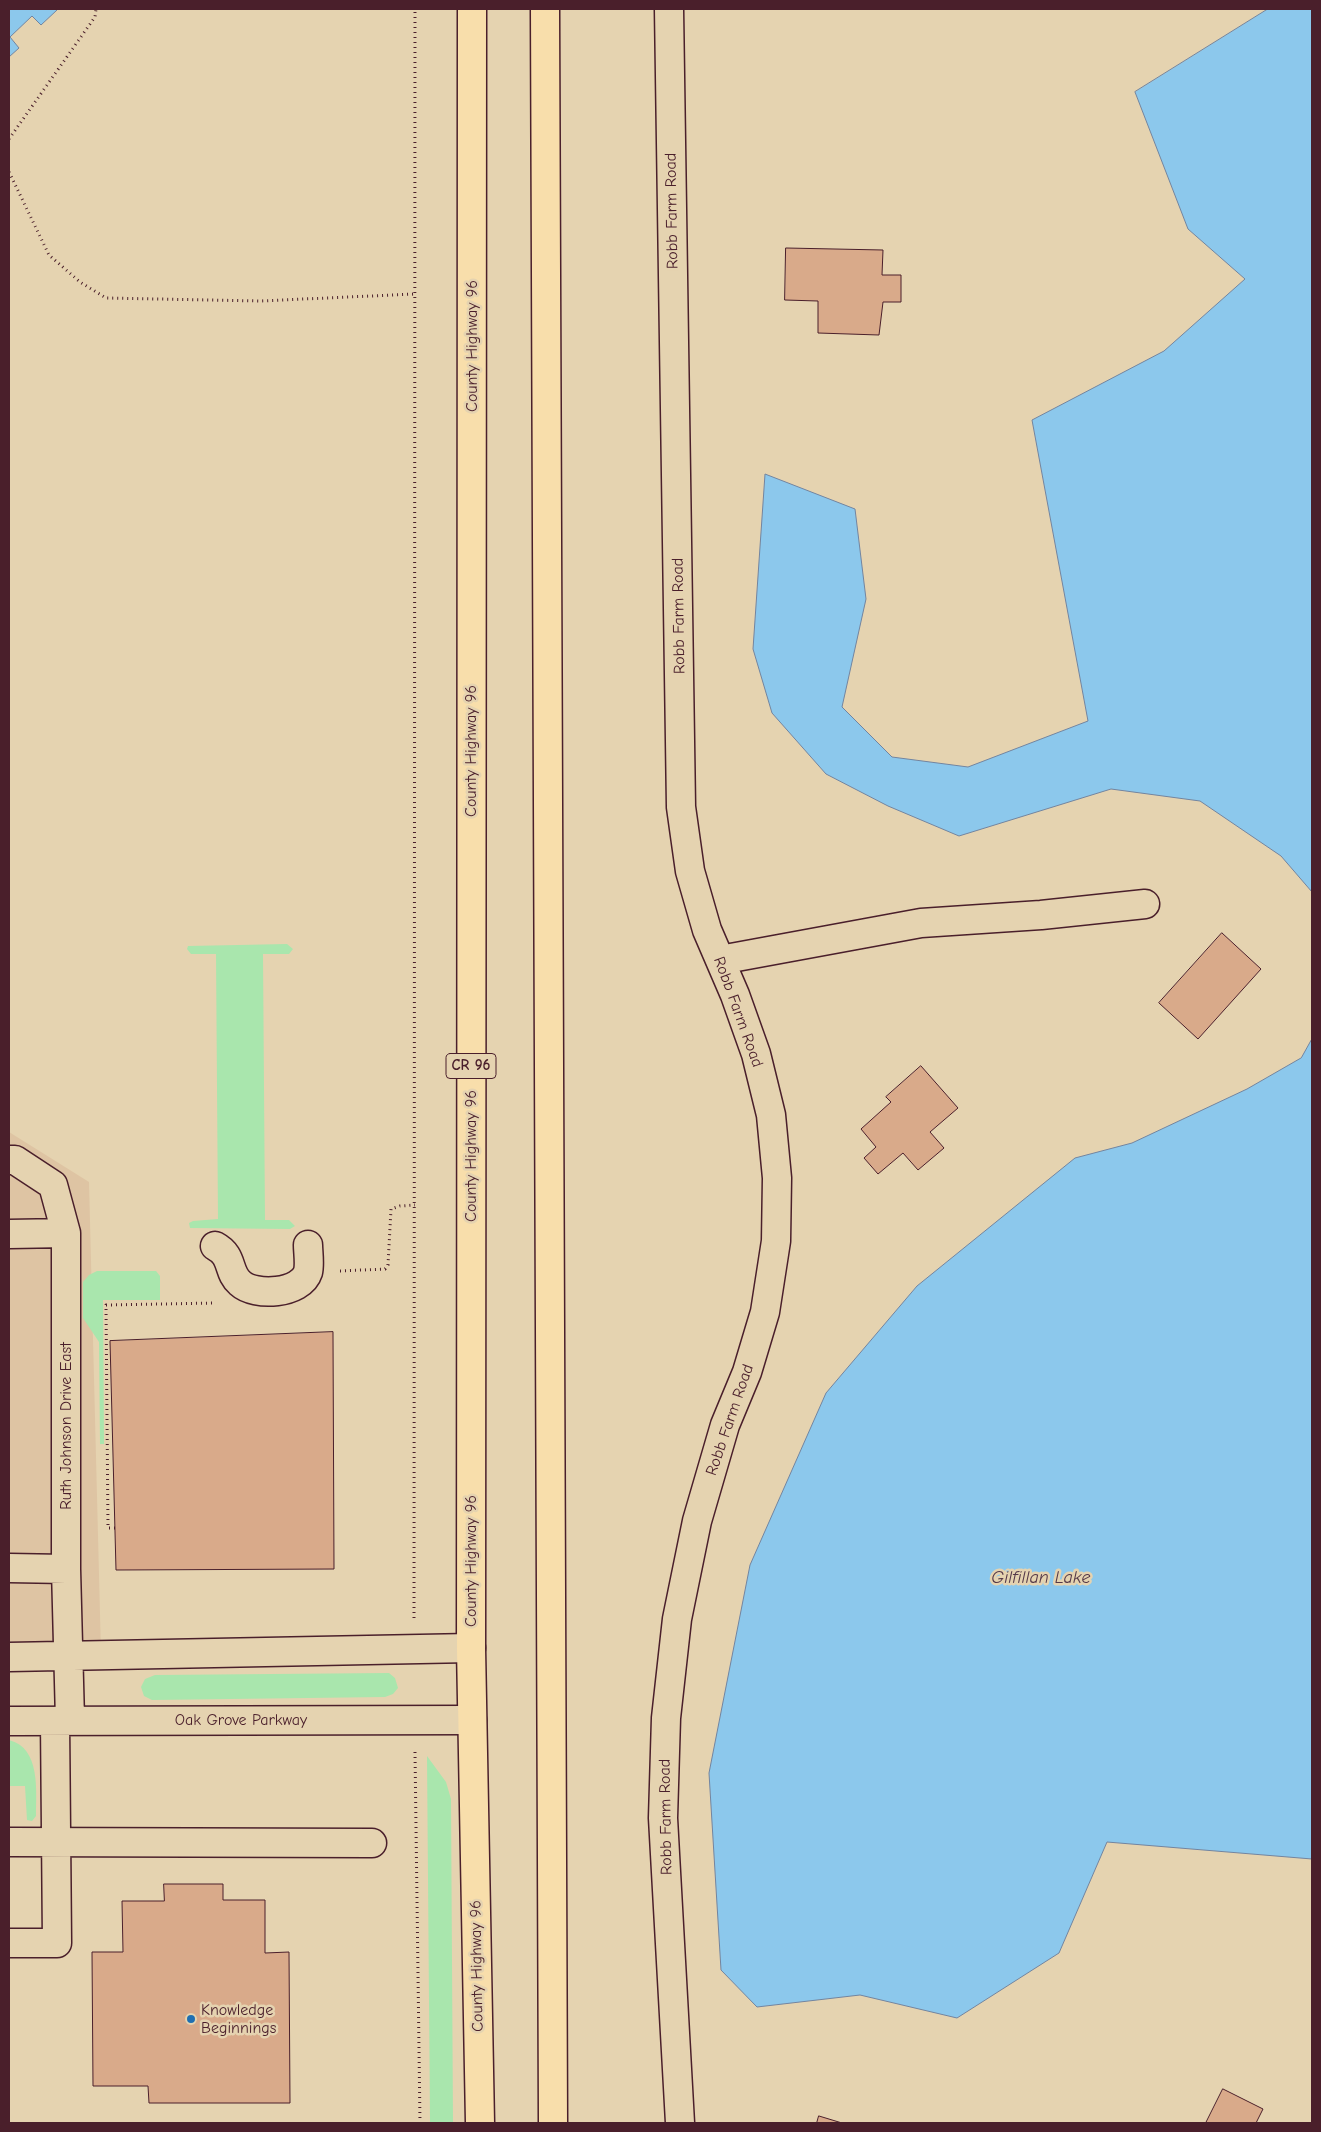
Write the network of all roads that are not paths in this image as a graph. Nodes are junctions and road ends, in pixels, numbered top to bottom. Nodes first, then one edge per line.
1 (472, 9) edge
2 (545, 9) edge
3 (669, 9) edge
4 (1145, 904) dead end
5 (720, 960) junction
6 (9, 1160) edge
7 (66, 1233) junction
8 (9, 1234) edge
9 (308, 1245) dead end
10 (215, 1246) dead end
11 (9, 1568) edge
12 (66, 1569) junction
13 (471, 1648) junction
14 (69, 1656) junction
15 (9, 1657) edge
16 (62, 1720) junction
17 (472, 1720) junction
18 (9, 1721) edge
19 (9, 1842) edge
20 (56, 1842) junction
21 (372, 1843) dead end
22 (9, 1943) edge
23 (480, 2123) edge
24 (553, 2123) edge
25 (680, 2123) edge

1 - 13 main road, County Highway 96 / CR 96
2 - 24 main road
3 - 5 street, Robb Farm Road
4 - 5 street
5 - 25 street, Robb Farm Road
6 - 7 street, Ruth Johnson Drive East
7 - 8 street
7 - 12 street, Ruth Johnson Drive East
9 - 10 street
11 - 12 street
12 - 14 street, Ruth Johnson Drive East
13 - 14 street
13 - 17 main road, County Highway 96 / CR 96
14 - 15 street
14 - 16 street, Ruth Johnson Drive East
16 - 17 street, Oak Grove Parkway
16 - 18 street, Oak Grove Parkway
16 - 20 street, Ruth Johnson Drive East
17 - 23 main road, County Highway 96 / CR 96
19 - 20 street
20 - 21 street
20 - 22 street, Ruth Johnson Drive East

